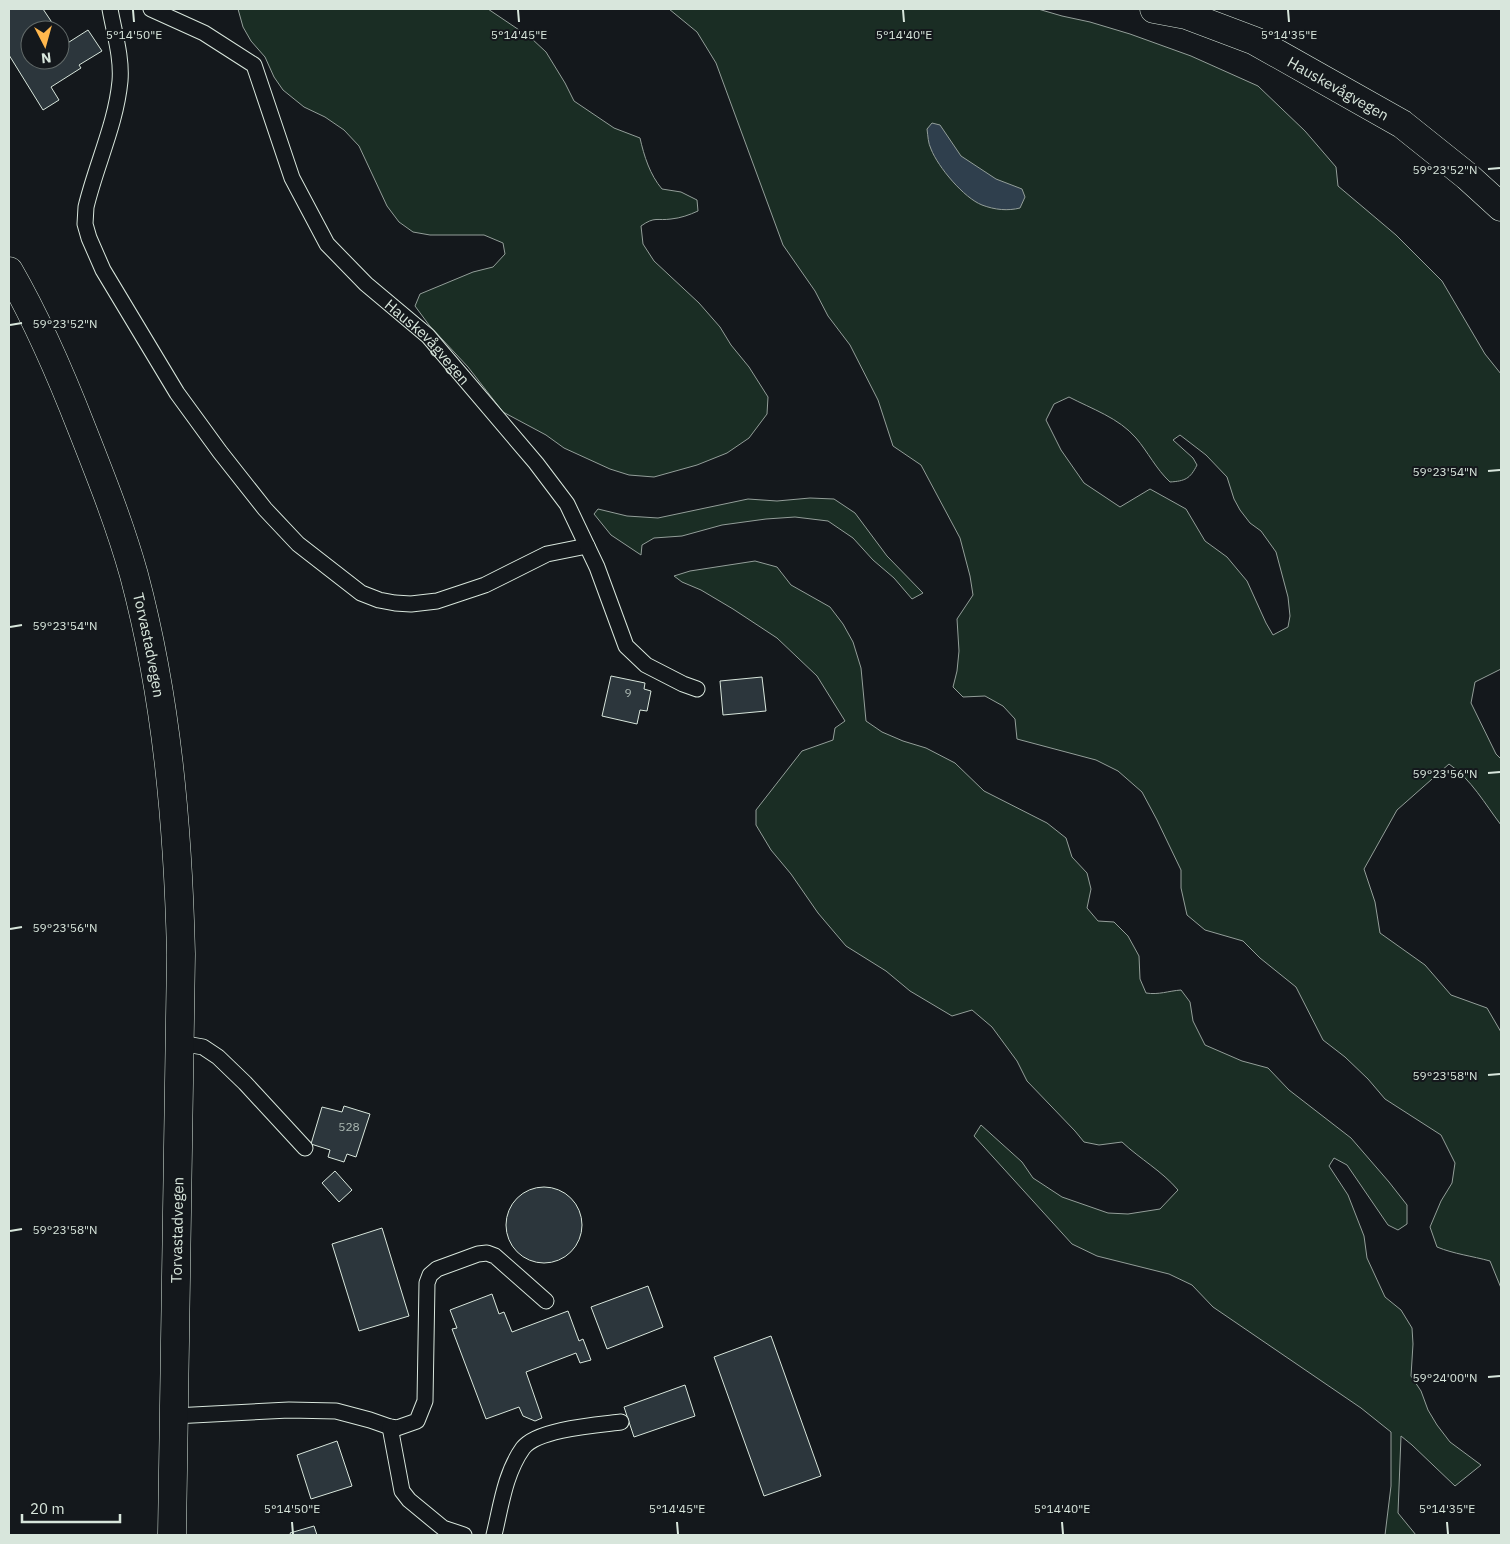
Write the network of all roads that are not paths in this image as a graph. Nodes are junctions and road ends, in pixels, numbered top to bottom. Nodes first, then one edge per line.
1 (110, 9) edge
2 (151, 9) edge
3 (1154, 9) edge
4 (1501, 206) edge
5 (9, 271) edge
6 (587, 546) junction
7 (696, 688) dead end
8 (180, 1043) junction
9 (305, 1148) dead end
10 (546, 1301) dead end
11 (174, 1416) junction
12 (621, 1422) dead end
13 (390, 1427) junction
14 (172, 1535) edge
15 (464, 1535) edge
16 (494, 1535) edge

1 - 6 lane
2 - 6 lane, Hauskevågvegen
3 - 4 main road, Hauskevågvegen
5 - 8 main road, Torvastadvegen
6 - 7 lane, Hauskevågvegen
8 - 9 lane
8 - 11 main road, Torvastadvegen
10 - 13 lane
11 - 13 lane
11 - 14 main road, Torvastadvegen
12 - 16 lane
13 - 15 lane

